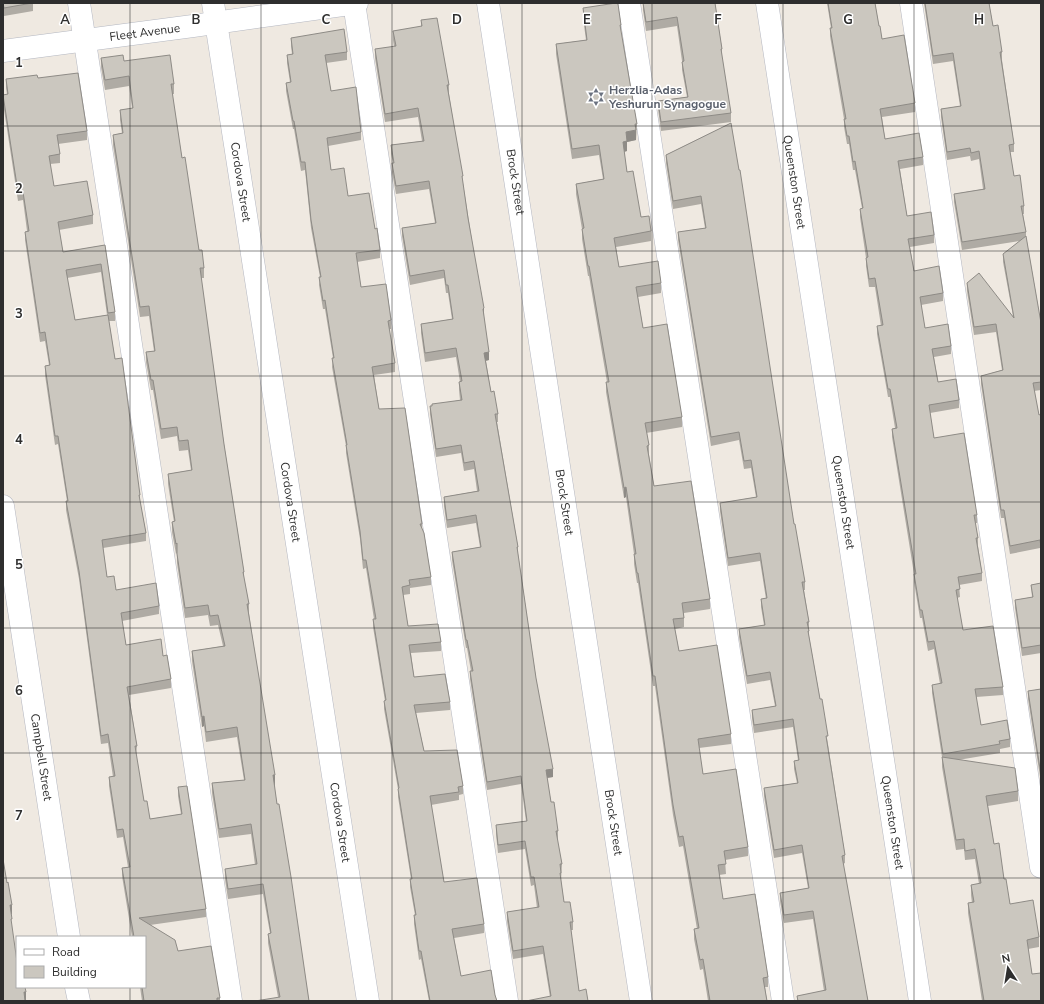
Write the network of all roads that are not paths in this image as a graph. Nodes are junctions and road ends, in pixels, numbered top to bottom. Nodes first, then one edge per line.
1 (79, 3) edge
2 (354, 3) edge
3 (357, 3) edge
4 (488, 3) edge
5 (629, 3) edge
6 (767, 3) edge
7 (911, 3) edge
8 (214, 13) edge
9 (85, 40) junction
10 (3, 51) edge
11 (3, 506) edge
12 (1041, 867) edge
13 (69, 936) edge
14 (76, 988) edge
15 (79, 1001) edge
16 (231, 1001) edge
17 (368, 1001) edge
18 (507, 1001) edge
19 (641, 1001) edge
20 (783, 1001) edge
21 (920, 1001) edge

1 - 9 street
2 - 3 street, Fleet Avenue
2 - 8 street, Fleet Avenue
2 - 18 street
4 - 19 street, Brock Street
5 - 20 street
6 - 21 street, Queenston Street
7 - 12 street
8 - 9 street, Fleet Avenue
8 - 17 street, Cordova Street
9 - 10 street, Fleet Avenue
9 - 16 street
11 - 13 street, Campbell Street
14 - 15 street

